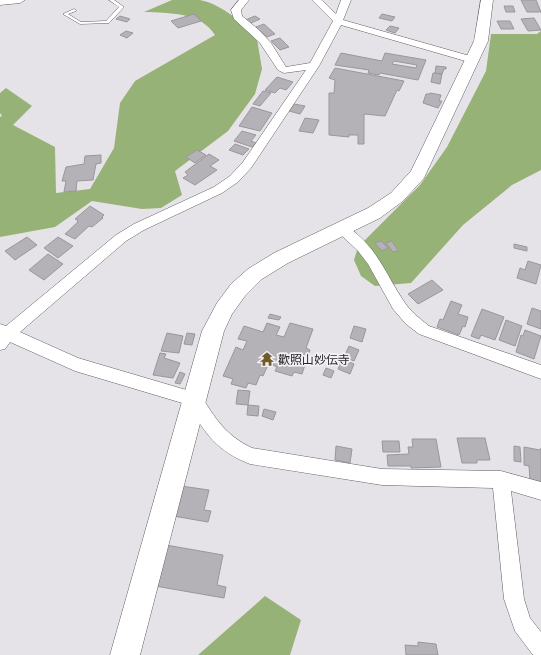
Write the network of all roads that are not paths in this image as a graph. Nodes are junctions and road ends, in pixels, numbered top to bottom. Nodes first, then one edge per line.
1 (20, 0) edge
2 (111, 0) edge
3 (244, 0) edge
4 (317, 0) edge
5 (346, 0) edge
6 (487, 0) edge
7 (0, 2) edge
8 (74, 10) dead end
9 (338, 21) junction
10 (472, 60) junction
11 (314, 66) junction
12 (342, 228) junction
13 (2, 336) edge
14 (541, 372) edge
15 (194, 399) junction
16 (501, 480) junction
17 (541, 491) edge
18 (541, 648) edge
19 (125, 655) edge

1 - 7 street
2 - 8 lane
3 - 11 street
4 - 9 street
5 - 9 street
6 - 10 street
9 - 10 street
9 - 11 street
10 - 12 street
11 - 13 street
12 - 14 street
12 - 15 street
13 - 15 street
15 - 16 street
15 - 19 street
16 - 17 street
16 - 18 street

